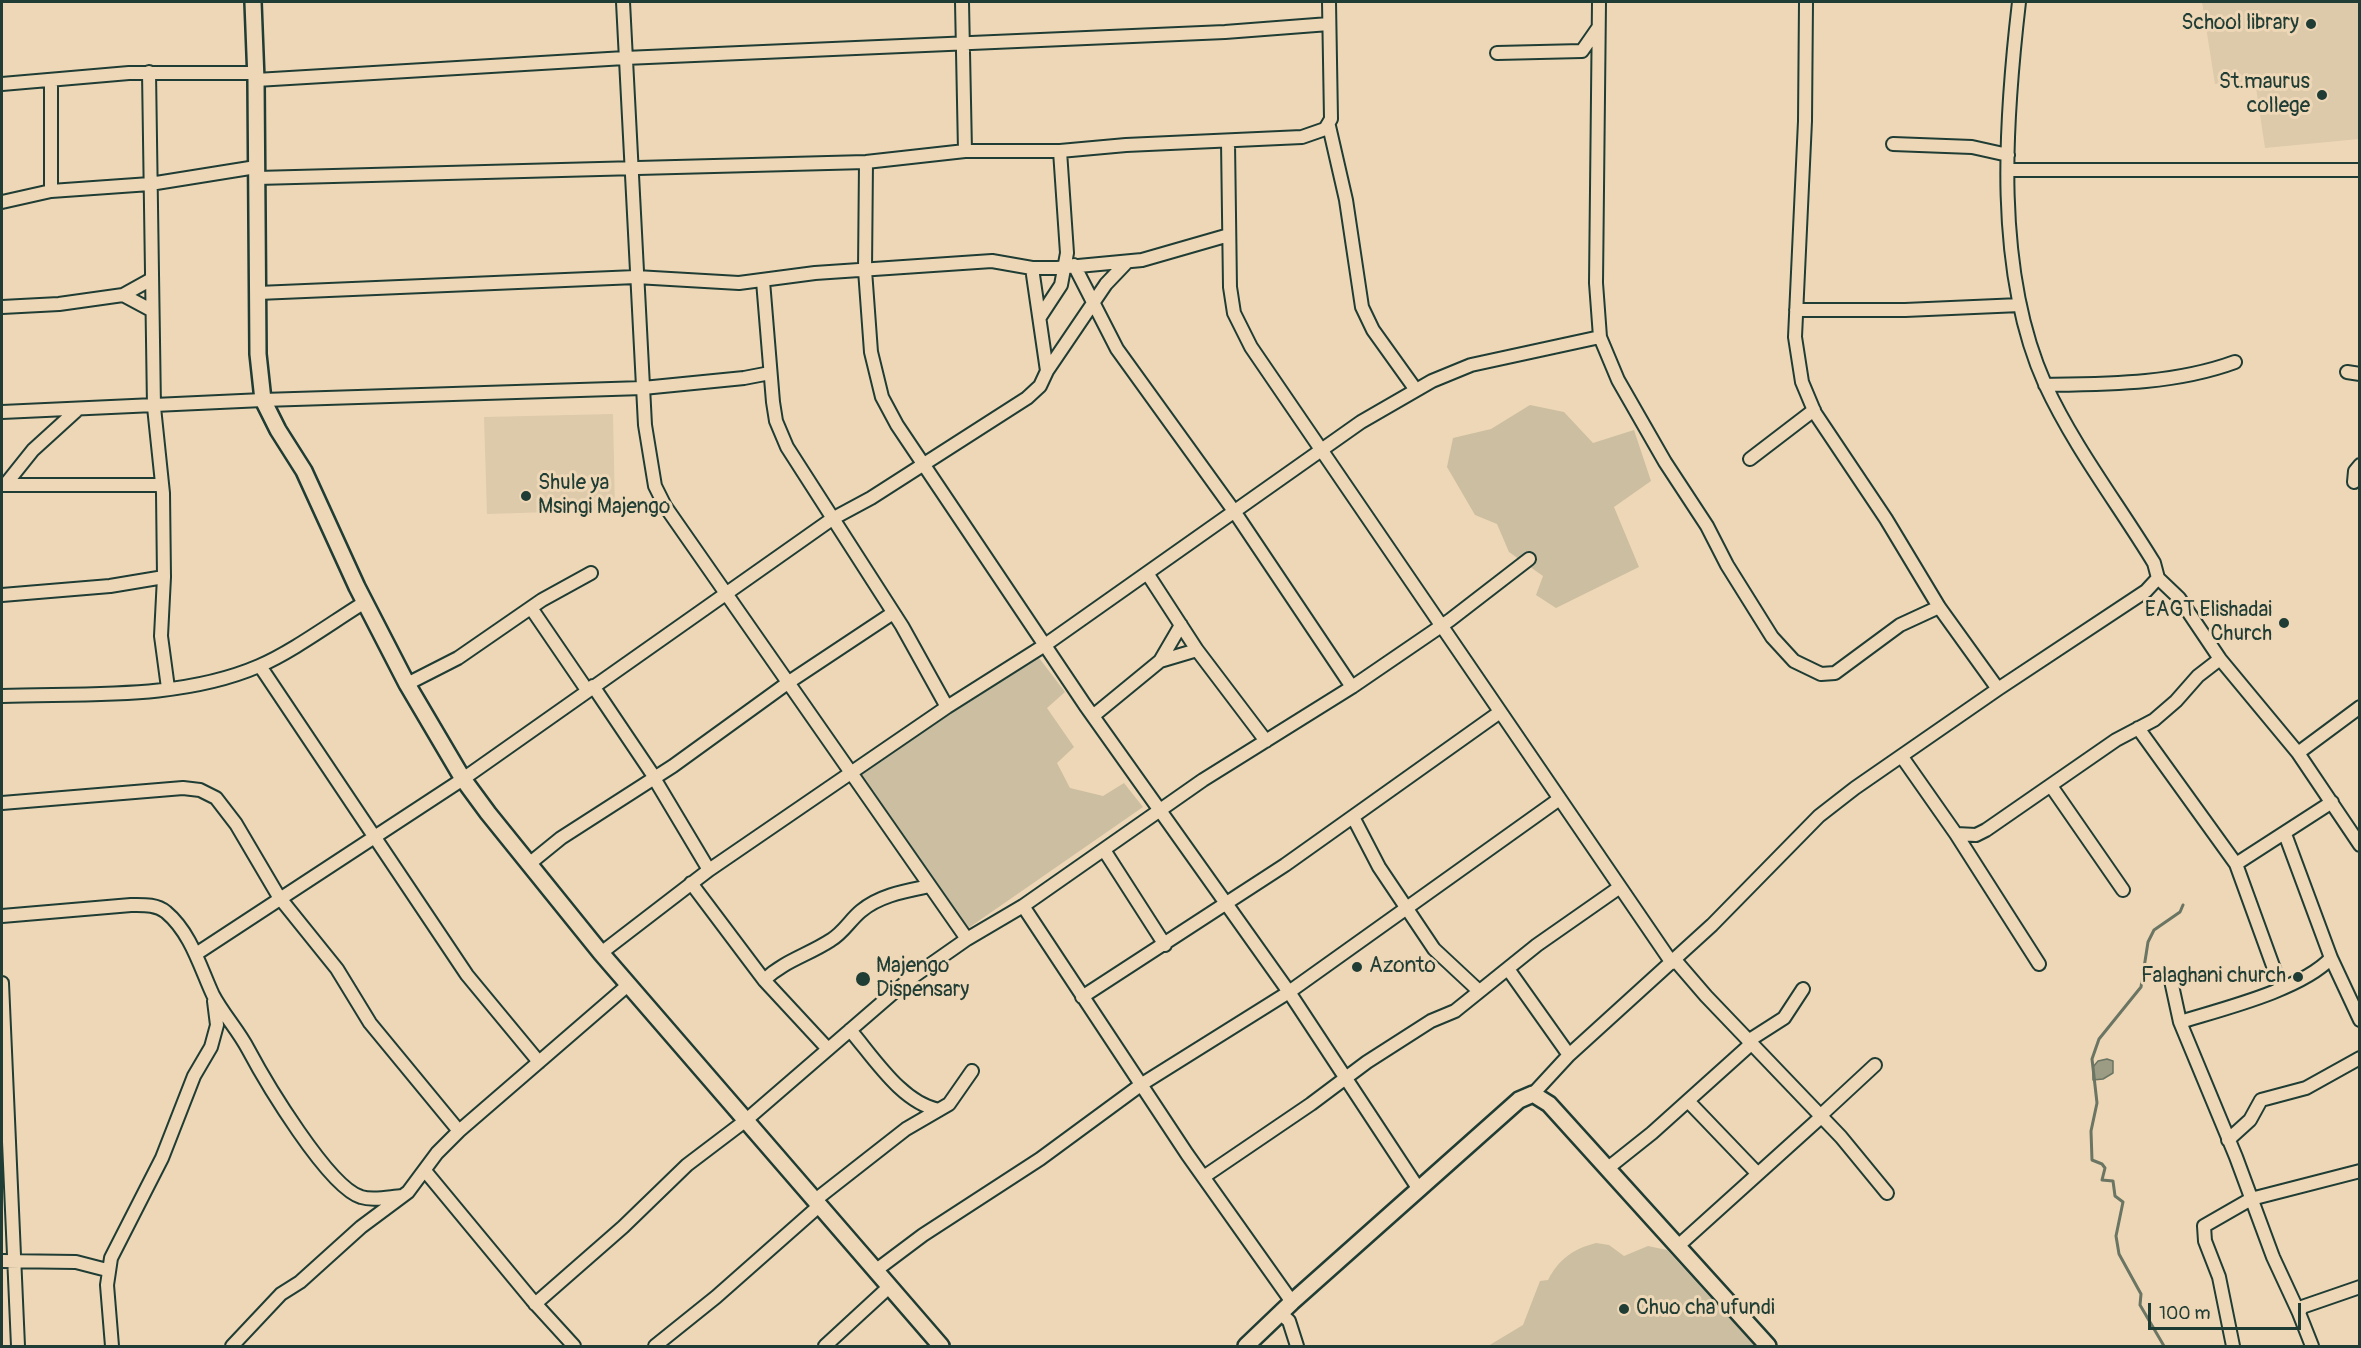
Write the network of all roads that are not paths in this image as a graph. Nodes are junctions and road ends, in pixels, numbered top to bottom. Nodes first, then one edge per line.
1 (253, 2) edge
2 (623, 2) edge
3 (962, 2) edge
4 (1329, 2) edge
5 (1599, 2) edge
6 (1806, 2) edge
7 (2019, 2) edge
8 (1329, 24) junction
9 (1598, 28) junction
10 (963, 42) junction
11 (1497, 52) dead end
12 (625, 58) junction
13 (149, 72) junction
14 (256, 76) junction
15 (51, 80) junction
16 (2, 84) edge
17 (1329, 126) junction
18 (1228, 142) junction
19 (1893, 144) dead end
20 (965, 151) junction
21 (1060, 151) junction
22 (2008, 155) junction
23 (866, 162) junction
24 (632, 169) junction
25 (2008, 170) junction
26 (2360, 170) edge
27 (257, 173) junction
28 (150, 184) junction
29 (51, 190) junction
30 (2, 202) edge
31 (1229, 236) junction
32 (1126, 263) junction
33 (1069, 266) junction
34 (1032, 268) junction
35 (865, 270) junction
36 (636, 277) junction
37 (150, 280) junction
38 (763, 281) junction
39 (258, 293) junction
40 (123, 296) junction
41 (2020, 305) junction
42 (1094, 306) junction
43 (2, 307) edge
44 (151, 310) junction
45 (1796, 310) junction
46 (1040, 317) junction
47 (1600, 337) junction
48 (2235, 362) dead end
49 (1047, 371) junction
50 (770, 373) junction
51 (2045, 385) junction
52 (643, 388) junction
53 (1416, 390) junction
54 (263, 400) junction
55 (154, 407) junction
56 (77, 410) junction
57 (1814, 410) junction
58 (2, 412) edge
59 (1321, 451) junction
60 (1750, 459) dead end
61 (924, 462) junction
62 (2360, 465) edge
63 (2354, 482) dead end
64 (3, 485) edge
65 (162, 485) junction
66 (1234, 511) junction
67 (832, 519) junction
68 (1529, 559) dead end
69 (591, 573) dead end
70 (1147, 573) junction
71 (164, 577) junction
72 (2158, 578) junction
73 (728, 594) junction
74 (2, 596) edge
75 (365, 602) junction
76 (1939, 607) junction
77 (531, 608) junction
78 (893, 613) junction
79 (1181, 625) junction
80 (1440, 627) junction
81 (1045, 645) junction
82 (1197, 650) junction
83 (2220, 659) junction
84 (1160, 662) junction
85 (260, 666) junction
86 (789, 682) junction
87 (407, 684) junction
88 (1352, 687) junction
89 (168, 688) junction
90 (590, 688) junction
91 (1998, 689) junction
92 (2, 696) edge
93 (947, 707) junction
94 (2360, 707) edge
95 (1500, 712) junction
96 (1094, 716) junction
97 (2138, 728) junction
98 (1266, 741) junction
99 (2298, 753) junction
100 (1902, 757) junction
101 (851, 772) junction
102 (654, 778) junction
103 (464, 779) junction
104 (2051, 786) junction
105 (1558, 800) junction
106 (2332, 802) junction
107 (2, 803) edge
108 (1161, 811) junction
109 (1353, 817) junction
110 (1956, 834) junction
111 (2285, 834) junction
112 (374, 837) junction
113 (2360, 845) edge
114 (1104, 850) junction
115 (529, 864) junction
116 (2236, 864) junction
117 (709, 870) junction
118 (692, 883) junction
119 (930, 886) junction
120 (1620, 887) junction
121 (2123, 890) dead end
122 (279, 897) junction
123 (1226, 904) junction
124 (1023, 906) junction
125 (1407, 906) junction
126 (2, 916) edge
127 (967, 939) junction
128 (1166, 945) junction
129 (601, 953) junction
130 (196, 954) junction
131 (2331, 958) junction
132 (1673, 961) junction
133 (2039, 964) dead end
134 (1508, 969) junction
135 (2170, 976) dead end
136 (764, 980) junction
137 (2, 983) edge
138 (628, 985) junction
139 (2281, 988) junction
140 (1803, 989) dead end
141 (1479, 991) junction
142 (1288, 992) junction
143 (214, 996) junction
144 (1082, 997) junction
145 (2360, 1020) edge
146 (2180, 1022) junction
147 (850, 1030) junction
148 (1750, 1043) junction
149 (828, 1049) junction
150 (1569, 1055) junction
151 (2360, 1058) edge
152 (539, 1062) junction
153 (1875, 1065) dead end
154 (972, 1071) dead end
155 (1347, 1079) junction
156 (1142, 1084) junction
157 (1533, 1094) junction
158 (1688, 1101) junction
159 (939, 1110) junction
160 (1820, 1117) junction
161 (745, 1120) junction
162 (459, 1131) junction
163 (2228, 1140) junction
164 (1608, 1168) junction
165 (426, 1172) junction
166 (1758, 1174) junction
167 (2359, 1174) edge
168 (1205, 1176) junction
169 (1418, 1188) junction
170 (1887, 1193) dead end
171 (402, 1196) junction
172 (2251, 1199) junction
173 (816, 1204) junction
174 (1678, 1246) junction
175 (7, 1261) edge
176 (107, 1270) junction
177 (875, 1271) junction
178 (889, 1287) junction
179 (2360, 1287) edge
180 (1292, 1302) junction
181 (535, 1304) junction
182 (1280, 1313) junction
183 (2299, 1313) junction
184 (18, 1347) edge
185 (112, 1347) edge
186 (232, 1347) edge
187 (574, 1347) edge
188 (655, 1347) edge
189 (825, 1347) edge
190 (941, 1347) edge
191 (1246, 1347) edge
192 (1297, 1347) edge
193 (1768, 1347) edge
194 (2233, 1347) edge
195 (2312, 1347) edge

1 - 14 street
2 - 12 street
3 - 10 street
4 - 8 street
5 - 9 street
6 - 45 street
7 - 22 street
8 - 10 street
8 - 17 street
9 - 11 street
9 - 47 street
10 - 12 street
10 - 20 street
12 - 14 street
12 - 24 street
13 - 14 street
13 - 15 street
13 - 28 street
14 - 27 street
15 - 16 street
15 - 29 street
17 - 18 street
17 - 53 street
18 - 21 street
18 - 31 street
19 - 22 street
20 - 21 street
20 - 23 street
21 - 33 street
22 - 25 street
23 - 24 street
23 - 35 street
24 - 27 street
24 - 36 street
25 - 26 street
25 - 41 street
27 - 28 street
27 - 39 street
28 - 29 street
28 - 37 street
29 - 30 street
31 - 32 street
31 - 59 street
32 - 33 street
32 - 42 street
33 - 34 street
33 - 42 street
33 - 46 street
34 - 35 street
34 - 46 street
35 - 38 street
35 - 61 street
36 - 38 street
36 - 39 street
36 - 52 street
37 - 40 street
37 - 44 street
38 - 50 street
39 - 54 street
40 - 43 street
40 - 44 street
41 - 45 street
41 - 51 street
42 - 49 street
42 - 66 street
44 - 55 street
45 - 57 street
46 - 49 street
47 - 53 street
47 - 76 street
48 - 51 street
49 - 61 street
50 - 52 street
50 - 67 street
51 - 72 street
52 - 54 street
52 - 73 street
53 - 59 street
54 - 55 street
54 - 75 street
55 - 56 street
55 - 65 street
56 - 58 street
56 - 64 street
57 - 60 street
57 - 76 street
59 - 66 street
59 - 80 street
61 - 67 street
61 - 81 street
62 - 63 street
64 - 65 street
65 - 71 street
66 - 70 street
66 - 88 street
67 - 73 street
67 - 78 street
68 - 80 street
69 - 77 street
70 - 79 street
70 - 81 street
71 - 74 street
71 - 89 street
72 - 83 street
72 - 91 street
73 - 86 street
73 - 90 street
75 - 85 street
75 - 87 street
76 - 91 street
77 - 87 street
77 - 90 street
78 - 86 street
78 - 93 street
79 - 82 street
79 - 84 street
80 - 88 street
80 - 95 street
81 - 93 street
81 - 96 street
82 - 84 street
82 - 98 street
83 - 97 street
83 - 99 street
84 - 96 street
85 - 89 street
85 - 112 street
86 - 101 street
86 - 102 street
87 - 103 street
88 - 98 street
89 - 92 street
90 - 102 street
90 - 103 street
91 - 100 street
93 - 101 street
94 - 99 street
95 - 105 street
95 - 109 street
96 - 108 street
97 - 104 street
97 - 116 street
98 - 108 street
99 - 106 street
100 - 110 street
100 - 132 street
101 - 117 street
101 - 119 street
102 - 115 street
102 - 117 street
103 - 112 street
103 - 115 street
104 - 110 street
104 - 121 street
105 - 120 street
105 - 125 street
106 - 111 street
106 - 113 street
107 - 122 street
108 - 114 street
108 - 123 street
109 - 123 street
109 - 125 street
110 - 133 street
111 - 116 street
111 - 131 street
112 - 122 street
112 - 152 street
114 - 124 street
114 - 128 street
115 - 129 street
116 - 139 street
117 - 118 street
118 - 129 street
118 - 136 street
119 - 127 street
119 - 136 street
120 - 132 street
120 - 134 street
122 - 130 street
122 - 162 street
123 - 128 street
123 - 142 street
124 - 127 street
124 - 144 street
125 - 141 street
125 - 142 street
126 - 130 street
127 - 147 street
128 - 144 street
129 - 138 street
130 - 143 street
131 - 139 street
131 - 145 street
132 - 148 street
132 - 150 street
134 - 141 street
134 - 150 street
135 - 146 street
136 - 149 street
137 - 175 street
138 - 152 street
138 - 161 street
139 - 146 street
140 - 148 street
141 - 155 street
142 - 155 street
142 - 156 street
143 - 171 street
143 - 176 street
144 - 156 street
146 - 163 street
147 - 149 street
147 - 159 street
148 - 158 street
148 - 160 street
149 - 161 street
150 - 157 street
151 - 163 street
152 - 162 street
153 - 160 street
154 - 159 street
155 - 168 street
155 - 169 street
156 - 168 street
156 - 177 street
157 - 164 street
157 - 169 street
158 - 164 street
158 - 166 street
159 - 173 street
160 - 166 street
160 - 170 street
161 - 173 street
161 - 181 street
162 - 165 street
163 - 172 street
164 - 174 street
165 - 171 street
165 - 181 street
166 - 174 street
167 - 172 street
168 - 180 street
169 - 180 street
171 - 186 street
172 - 183 street
172 - 194 street
173 - 177 street
173 - 188 street
174 - 193 street
175 - 176 street
175 - 184 street
176 - 185 street
177 - 178 street
178 - 189 street
178 - 190 street
179 - 183 street
180 - 182 street
181 - 187 street
182 - 191 street
182 - 192 street
183 - 195 street

